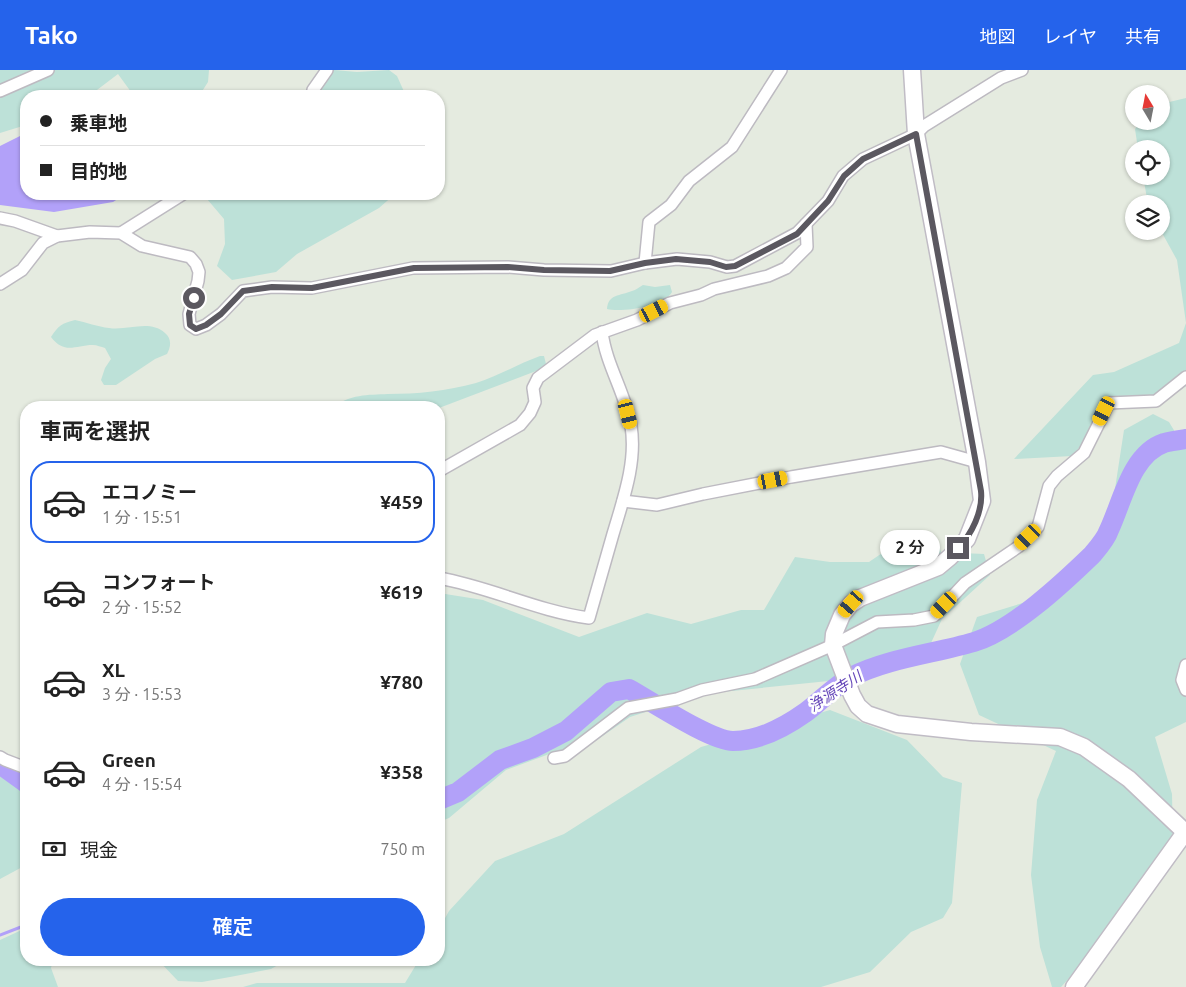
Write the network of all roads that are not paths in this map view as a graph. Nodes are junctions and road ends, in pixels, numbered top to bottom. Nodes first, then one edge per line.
1 (48, 70) edge
2 (327, 70) edge
3 (781, 70) edge
4 (912, 70) edge
5 (1022, 70) edge
6 (313, 90) edge
7 (0, 91) edge
8 (916, 134) junction
9 (174, 200) edge
10 (0, 218) edge
11 (806, 224) junction
12 (122, 233) junction
13 (57, 236) junction
14 (645, 263) junction
15 (0, 284) edge
16 (602, 332) junction
17 (1186, 377) edge
18 (977, 462) junction
19 (445, 468) edge
20 (623, 501) junction
21 (445, 579) edge
22 (834, 649) junction
23 (1186, 665) edge
24 (1186, 690) edge
25 (0, 757) edge
26 (554, 758) dead end
27 (20, 766) edge
28 (1186, 831) edge
29 (1074, 987) edge

1 - 7 street
2 - 6 street
3 - 14 street
4 - 8 street
5 - 8 street
8 - 11 street
8 - 18 street
9 - 12 street
10 - 13 street
11 - 14 street
11 - 16 street
12 - 13 street
12 - 14 street
13 - 15 street
16 - 19 street
16 - 20 street
17 - 22 street
18 - 20 street
18 - 22 street
20 - 21 street
22 - 26 street
22 - 28 street
23 - 24 street
25 - 27 street
28 - 29 street

